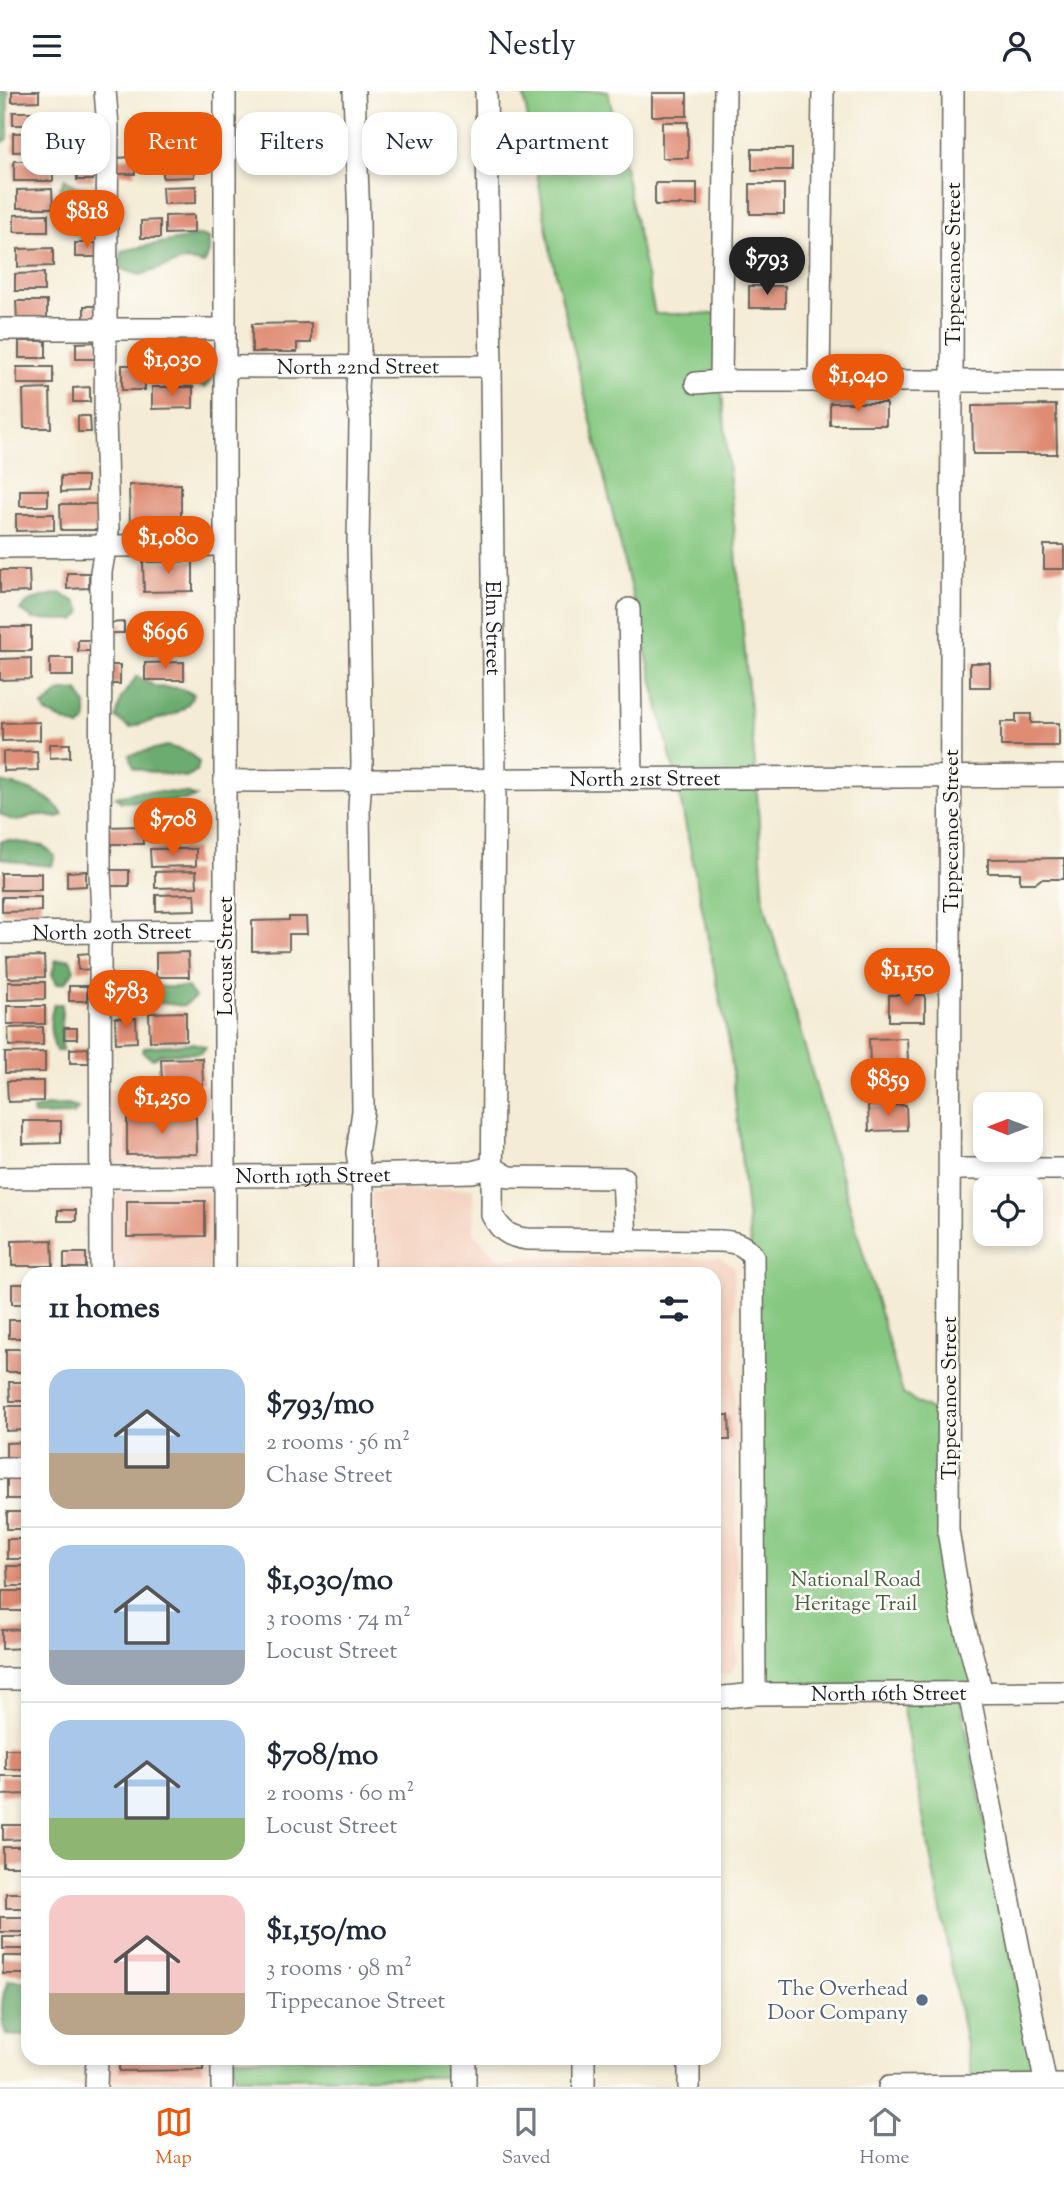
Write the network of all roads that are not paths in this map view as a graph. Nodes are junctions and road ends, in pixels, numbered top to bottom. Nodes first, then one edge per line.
1 (105, 91) edge
2 (225, 91) edge
3 (355, 91) edge
4 (486, 91) edge
5 (725, 91) edge
6 (823, 91) edge
7 (953, 91) edge
8 (225, 329) junction
9 (0, 330) edge
10 (107, 330) junction
11 (491, 366) junction
12 (225, 367) junction
13 (359, 367) junction
14 (721, 381) junction
15 (819, 381) junction
16 (1064, 381) edge
17 (696, 383) dead end
18 (953, 383) junction
19 (225, 545) junction
20 (106, 546) junction
21 (0, 547) edge
22 (629, 609) dead end
23 (1064, 776) edge
24 (951, 778) junction
25 (495, 779) junction
26 (632, 779) junction
27 (225, 781) junction
28 (361, 781) junction
29 (225, 931) junction
30 (101, 932) junction
31 (0, 933) edge
32 (492, 1167) junction
33 (951, 1169) junction
34 (1064, 1169) edge
35 (360, 1175) junction
36 (225, 1176) junction
37 (102, 1177) junction
38 (0, 1178) edge
39 (626, 1240) junction
40 (101, 1267) edge
41 (225, 1267) edge
42 (363, 1267) edge
43 (0, 1468) edge
44 (21, 1468) edge
45 (0, 1679) edge
46 (21, 1679) edge
47 (1064, 1692) edge
48 (975, 1693) junction
49 (755, 1694) junction
50 (721, 1697) edge
51 (97, 2065) edge
52 (222, 2065) edge
53 (465, 2065) edge
54 (584, 2065) edge
55 (689, 2065) edge
56 (1055, 2086) edge
57 (96, 2087) edge
58 (222, 2087) edge
59 (465, 2087) edge
60 (584, 2087) edge
61 (689, 2087) edge
62 (890, 2087) edge
63 (916, 2087) edge

1 - 10 street
2 - 8 street, Locust Street
3 - 13 street
4 - 11 street, Elm Street
5 - 14 street
6 - 15 street
7 - 18 street, Tippecanoe Street
8 - 10 street
8 - 12 street, Locust Street
9 - 10 street
10 - 20 street
11 - 13 street, North 22nd Street
11 - 25 street, Elm Street
12 - 13 street, North 22nd Street
12 - 19 street, Locust Street
13 - 28 street
14 - 15 street
14 - 17 street
15 - 18 street
16 - 18 street
18 - 24 street, Tippecanoe Street
19 - 20 street
19 - 27 street, Locust Street
20 - 21 street
20 - 30 street
22 - 26 street
23 - 24 street, North 21st Street
24 - 26 street, North 21st Street
24 - 33 street, Tippecanoe Street
25 - 26 street, North 21st Street
25 - 28 street, North 21st Street
25 - 32 street, Elm Street
27 - 28 street, North 21st Street
27 - 29 street, Locust Street
28 - 35 street
29 - 30 street, North 20th Street
29 - 36 street, Locust Street
30 - 31 street, North 20th Street
30 - 37 street
32 - 35 street, North 19th Street
32 - 39 street, Elm Street
32 - 39 street, North 19th Street
33 - 34 street
33 - 48 street, Tippecanoe Street
35 - 36 street, North 19th Street
35 - 42 street
36 - 37 street, North 19th Street
36 - 41 street, Locust Street
37 - 38 street, North 19th Street
37 - 40 street
39 - 49 street, Elm Street
43 - 44 street
45 - 46 street
47 - 48 street, North 16th Street
48 - 49 street, North 16th Street
48 - 56 street, Tippecanoe Street
49 - 50 street, North 16th Street
51 - 57 street
52 - 58 street
53 - 59 street
54 - 60 street
55 - 61 street
56 - 63 street
62 - 63 street

